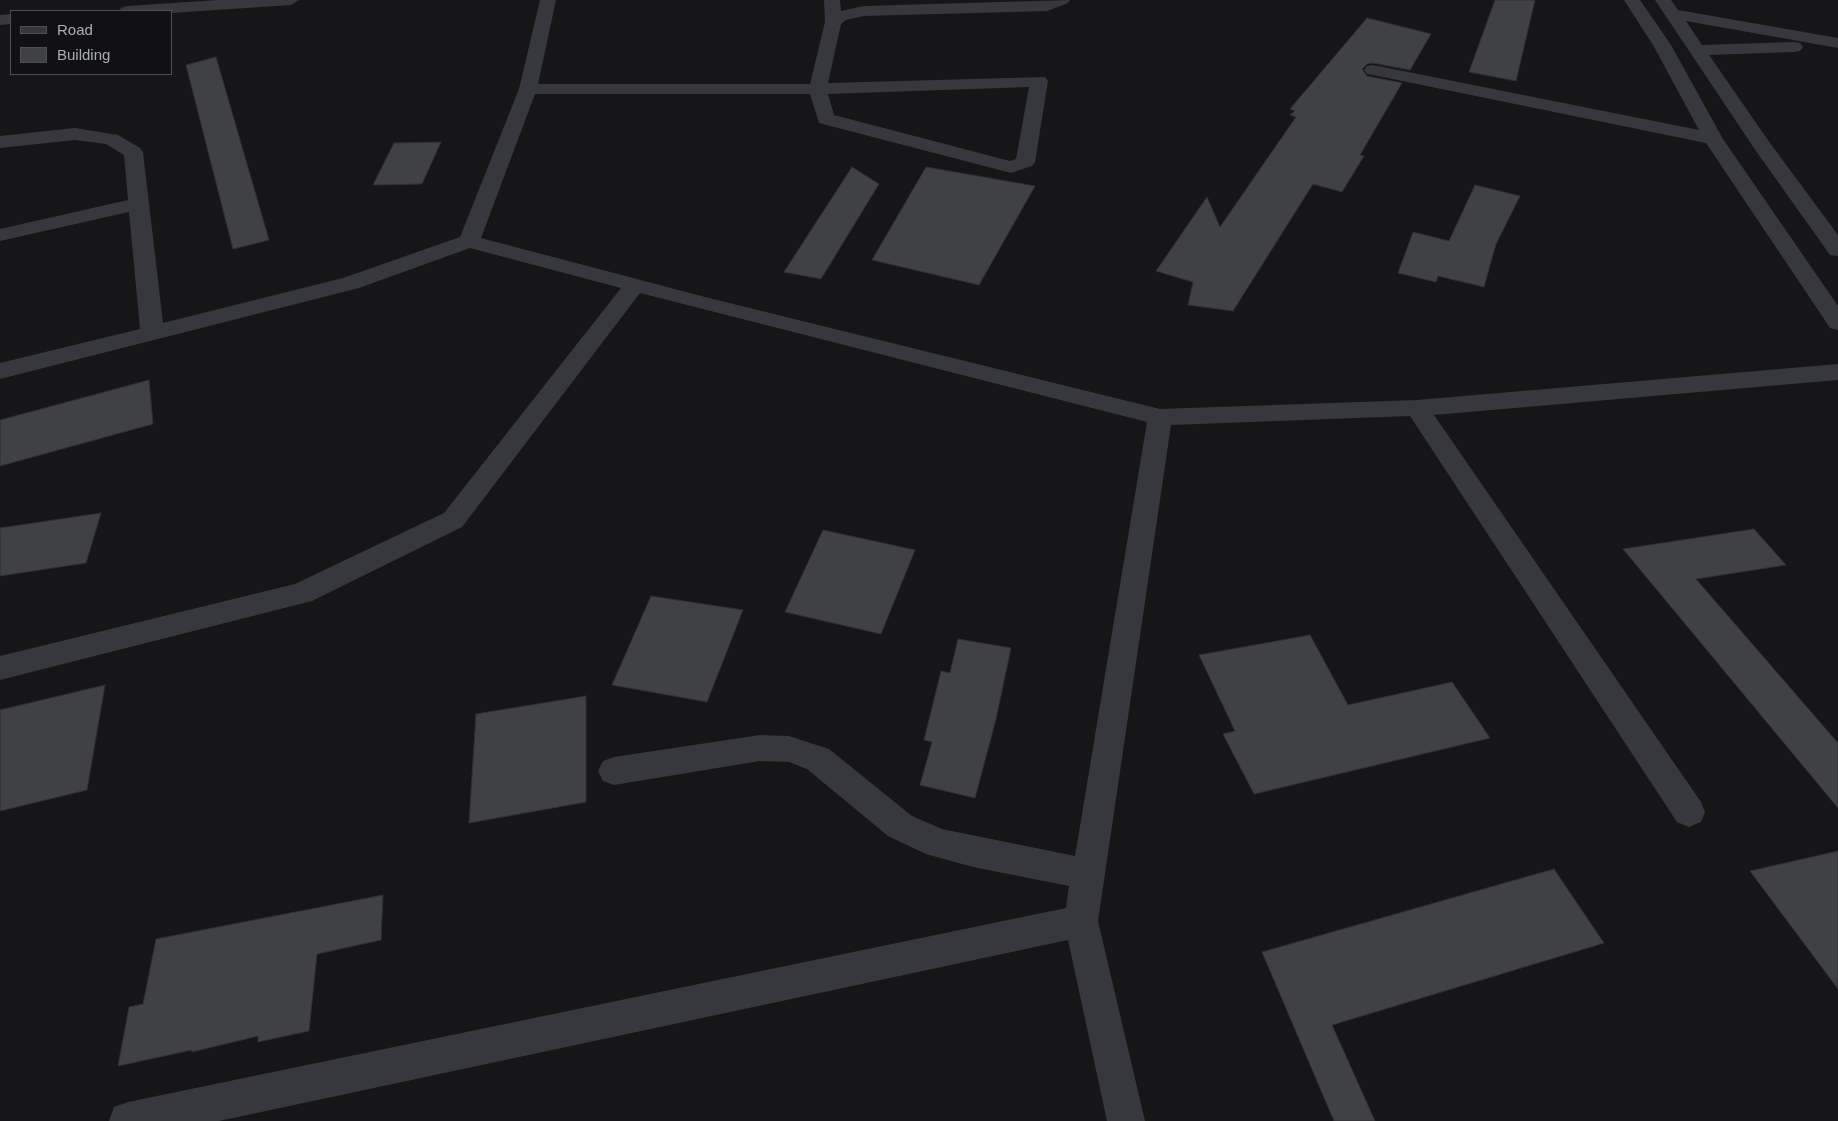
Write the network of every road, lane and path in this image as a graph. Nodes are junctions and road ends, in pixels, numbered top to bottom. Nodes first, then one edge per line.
1 (291, 0) edge
2 (548, 0) edge
3 (832, 0) edge
4 (1062, 0) edge
5 (1632, 0) edge
6 (1668, 7) edge
7 (142, 10) edge
8 (833, 22) junction
9 (1838, 44) edge
10 (1697, 50) junction
11 (1373, 70) dead end
12 (528, 89) junction
13 (818, 89) junction
14 (1713, 139) junction
15 (0, 142) edge
16 (138, 204) junction
17 (0, 235) edge
18 (469, 241) junction
19 (1838, 250) edge
20 (635, 285) junction
21 (1838, 322) edge
22 (152, 331) junction
23 (0, 371) edge
24 (1838, 372) edge
25 (1417, 408) junction
26 (1160, 418) junction
27 (0, 668) edge
28 (614, 772) dead end
29 (1690, 812) dead end
30 (1088, 874) junction
31 (1081, 921) junction
32 (128, 1121) edge
33 (1126, 1121) edge

1 - 7 street
2 - 12 street
3 - 8 street
4 - 8 street
5 - 14 street
6 - 9 street
6 - 10 street
8 - 13 street
9 - 10 street
10 - 19 street
11 - 14 street
12 - 13 street
12 - 18 street
13 - 13 street
14 - 21 street
15 - 16 street
16 - 17 street
16 - 22 street
18 - 20 street
18 - 22 street
20 - 26 street
20 - 27 street
22 - 23 street
24 - 25 street
25 - 26 street
25 - 29 street
26 - 30 street
28 - 30 street
30 - 31 street
31 - 32 street
31 - 33 street

